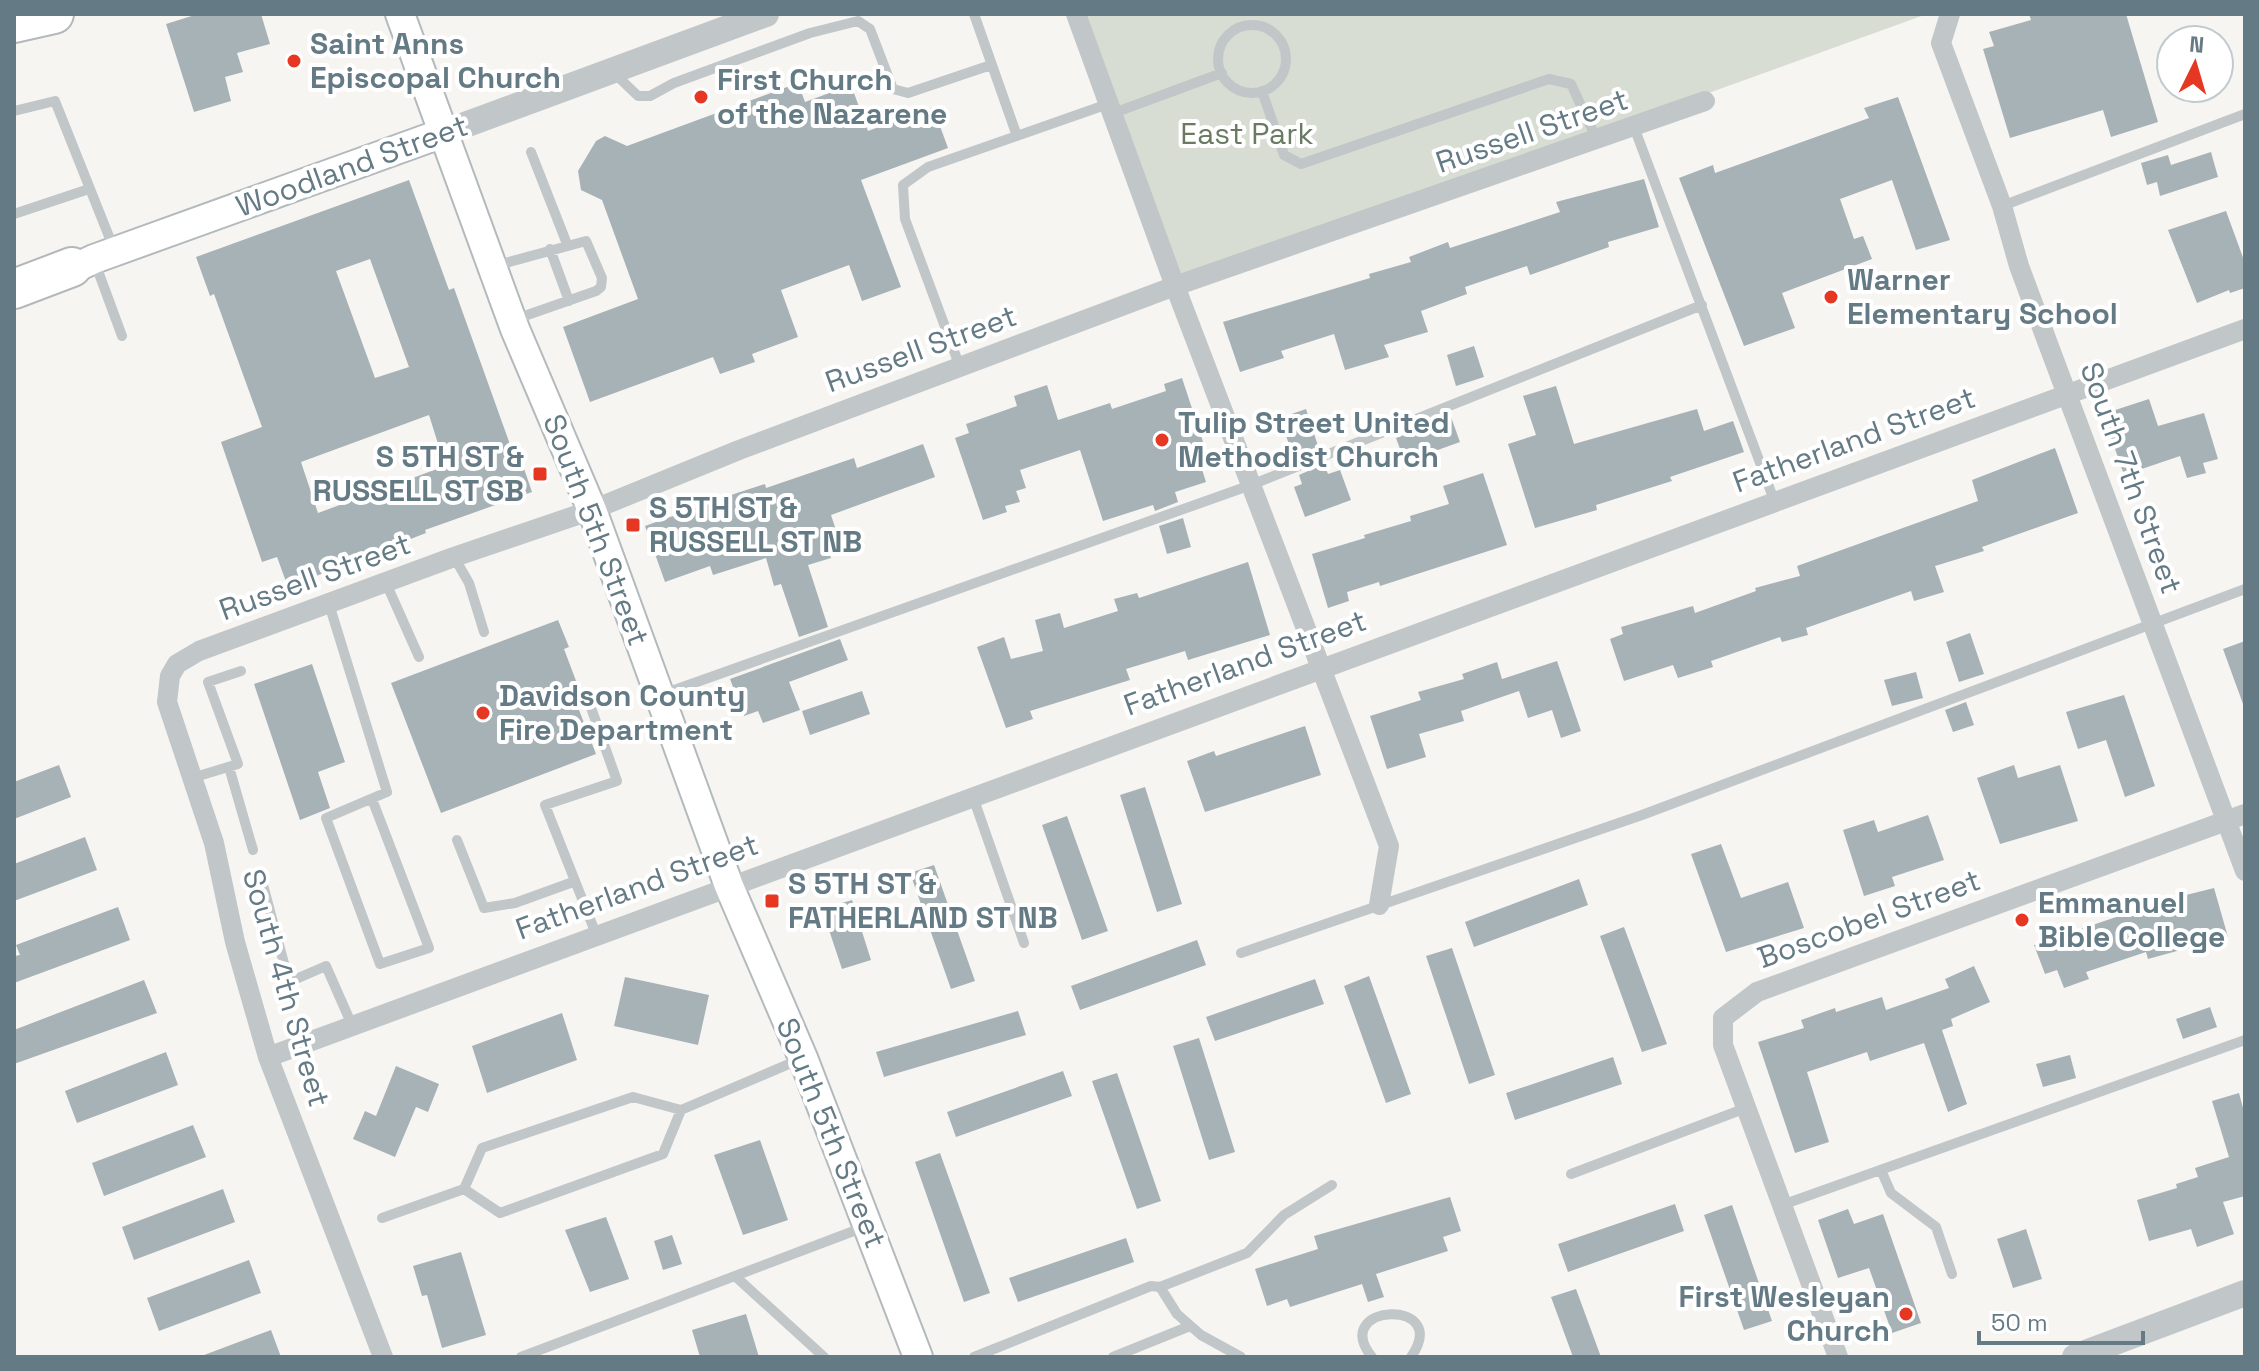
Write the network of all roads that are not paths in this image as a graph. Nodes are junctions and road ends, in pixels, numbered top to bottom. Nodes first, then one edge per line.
1 (54, 14) edge
2 (400, 14) edge
3 (766, 14) edge
4 (974, 14) edge
5 (1076, 14) edge
6 (1950, 14) edge
7 (14, 23) edge
8 (991, 65) junction
9 (612, 72) junction
10 (1222, 73) junction
11 (1262, 91) junction
12 (1705, 101) dead end
13 (1109, 109) junction
14 (14, 111) edge
15 (2245, 114) edge
16 (1634, 127) junction
17 (443, 133) junction
18 (1017, 136) junction
19 (1597, 140) junction
20 (531, 152) dead end
21 (89, 189) junction
22 (2002, 206) junction
23 (14, 214) edge
24 (567, 244) junction
25 (550, 249) junction
26 (93, 259) junction
27 (492, 267) junction
28 (14, 278) edge
29 (1175, 286) junction
30 (14, 289) edge
31 (569, 301) junction
32 (14, 302) edge
33 (1702, 305) junction
34 (512, 321) junction
35 (2245, 329) edge
36 (122, 336) dead end
37 (960, 367) junction
38 (2068, 394) junction
39 (1251, 485) junction
40 (1774, 500) junction
41 (592, 510) junction
42 (454, 557) junction
43 (386, 583) junction
44 (2245, 589) edge
45 (329, 604) junction
46 (2152, 624) junction
47 (484, 632) dead end
48 (419, 657) dead end
49 (1320, 667) junction
50 (241, 671) dead end
51 (170, 676) joint
52 (659, 696) junction
53 (589, 702) dead end
54 (229, 767) junction
55 (192, 778) junction
56 (972, 795) junction
57 (372, 799) junction
58 (2235, 818) edge
59 (457, 840) dead end
60 (253, 850) dead end
61 (2245, 871) edge
62 (262, 881) dead end
63 (573, 882) junction
64 (729, 886) junction
65 (1379, 905) junction
66 (596, 934) junction
67 (1024, 943) dead end
68 (1241, 953) dead end
69 (352, 1025) junction
70 (2245, 1040) edge
71 (268, 1057) junction
72 (803, 1058) junction
73 (1746, 1108) junction
74 (681, 1110) junction
75 (1881, 1170) junction
76 (1571, 1174) dead end
77 (1332, 1185) dead end
78 (464, 1189) junction
79 (1782, 1205) junction
80 (382, 1218) dead end
81 (869, 1225) junction
82 (1952, 1274) dead end
83 (735, 1276) junction
84 (1160, 1287) junction
85 (2245, 1293) edge
86 (1190, 1326) junction
87 (995, 1353) edge
88 (1368, 1356) edge
89 (383, 1357) edge
90 (521, 1357) edge
91 (824, 1357) edge
92 (918, 1357) edge
93 (974, 1357) edge
94 (1113, 1357) edge
95 (1241, 1357) edge
96 (1411, 1357) edge
97 (1838, 1357) edge
98 (2075, 1357) edge

1 - 7 highway
2 - 17 main road, South 5th Street
3 - 9 street, Woodland Street
4 - 8 lane
5 - 13 street
6 - 22 street, South 7th Street
8 - 9 lane
8 - 18 lane
9 - 17 street, Woodland Street
10 - 11 lane
10 - 11 lane
10 - 13 lane
11 - 19 lane
12 - 16 street, Russell Street
13 - 18 lane
13 - 29 street
14 - 21 lane
15 - 22 lane
16 - 19 street, Russell Street
16 - 33 lane
17 - 26 main road, Woodland Street
17 - 27 main road, South 5th Street
18 - 37 lane
19 - 29 street, Russell Street
20 - 24 lane
21 - 23 lane
21 - 26 lane
22 - 38 street, South 7th Street
24 - 25 lane
24 - 31 lane
25 - 27 lane
25 - 31 lane
26 - 28 main road, Woodland Street
26 - 30 highway
26 - 32 main road, Woodland Street
26 - 36 lane
27 - 34 main road, South 5th Street
29 - 37 street, Russell Street
29 - 39 street
31 - 34 lane
33 - 39 lane
33 - 40 lane
34 - 41 main road, South 5th Street
35 - 38 street, Fatherland Street
37 - 41 street, Russell Street
38 - 40 street, Fatherland Street
38 - 46 street, South 7th Street
39 - 49 street
39 - 52 lane
40 - 49 street, Fatherland Street
41 - 42 street, Russell Street
41 - 52 main road, South 5th Street
42 - 43 street, Russell Street
42 - 47 lane
43 - 45 street, Russell Street
43 - 48 lane
44 - 46 lane
45 - 51 street, Russell Street
45 - 57 lane
46 - 58 street, South 7th Street
46 - 65 lane
49 - 56 street, Fatherland Street
49 - 65 street
50 - 54 lane
51 - 55 street, South 4th Street
52 - 64 main road, South 5th Street
53 - 63 lane
54 - 55 lane
54 - 60 lane
55 - 71 street, South 4th Street
56 - 64 street, Fatherland Street
56 - 67 lane
57 - 57 lane
58 - 61 street, South 7th Street
58 - 73 street, Boscobel Street
59 - 63 lane
62 - 69 lane
63 - 66 lane
64 - 66 street, Fatherland Street
64 - 72 main road, South 5th Street
65 - 68 lane
66 - 69 street, Fatherland Street
69 - 71 street, Fatherland Street
70 - 75 lane
71 - 89 street, South 4th Street
72 - 74 lane
72 - 81 main road, South 5th Street
73 - 76 lane
73 - 79 street, Boscobel Street
74 - 78 lane
74 - 78 lane
75 - 79 lane
75 - 82 lane
77 - 84 lane
78 - 80 lane
79 - 97 street, Boscobel Street
81 - 83 lane
81 - 92 main road, South 5th Street
83 - 90 lane
83 - 91 lane
84 - 86 lane
84 - 87 lane
85 - 98 street
86 - 94 lane
86 - 95 lane
87 - 93 lane
88 - 96 lane

